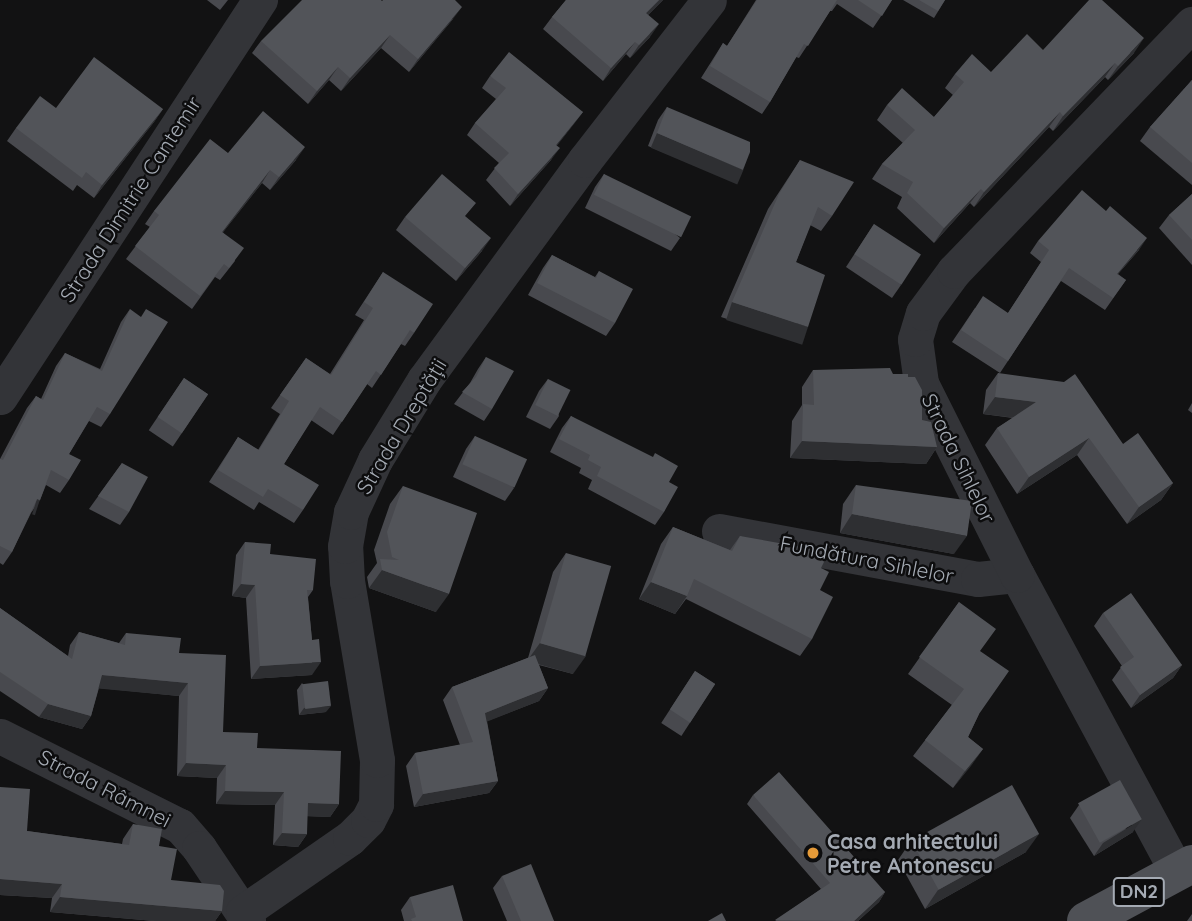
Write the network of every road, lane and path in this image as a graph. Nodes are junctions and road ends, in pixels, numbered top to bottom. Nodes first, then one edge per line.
1 (260, 0) edge
2 (709, 0) edge
3 (1192, 24) edge
4 (0, 397) edge
5 (719, 531) dead end
6 (1017, 575) junction
7 (0, 736) edge
8 (1185, 868) edge
9 (246, 917) edge
10 (1086, 921) edge

1 - 4 street, Strada Dimitrie Cantemir
2 - 9 street, Strada Dreptății
3 - 6 street, Strada Sihlelor
5 - 6 street, Fundătura Sihlelor
6 - 8 street, Strada Sihlelor
7 - 9 street, Strada Râmnei
8 - 10 main road, DN2

